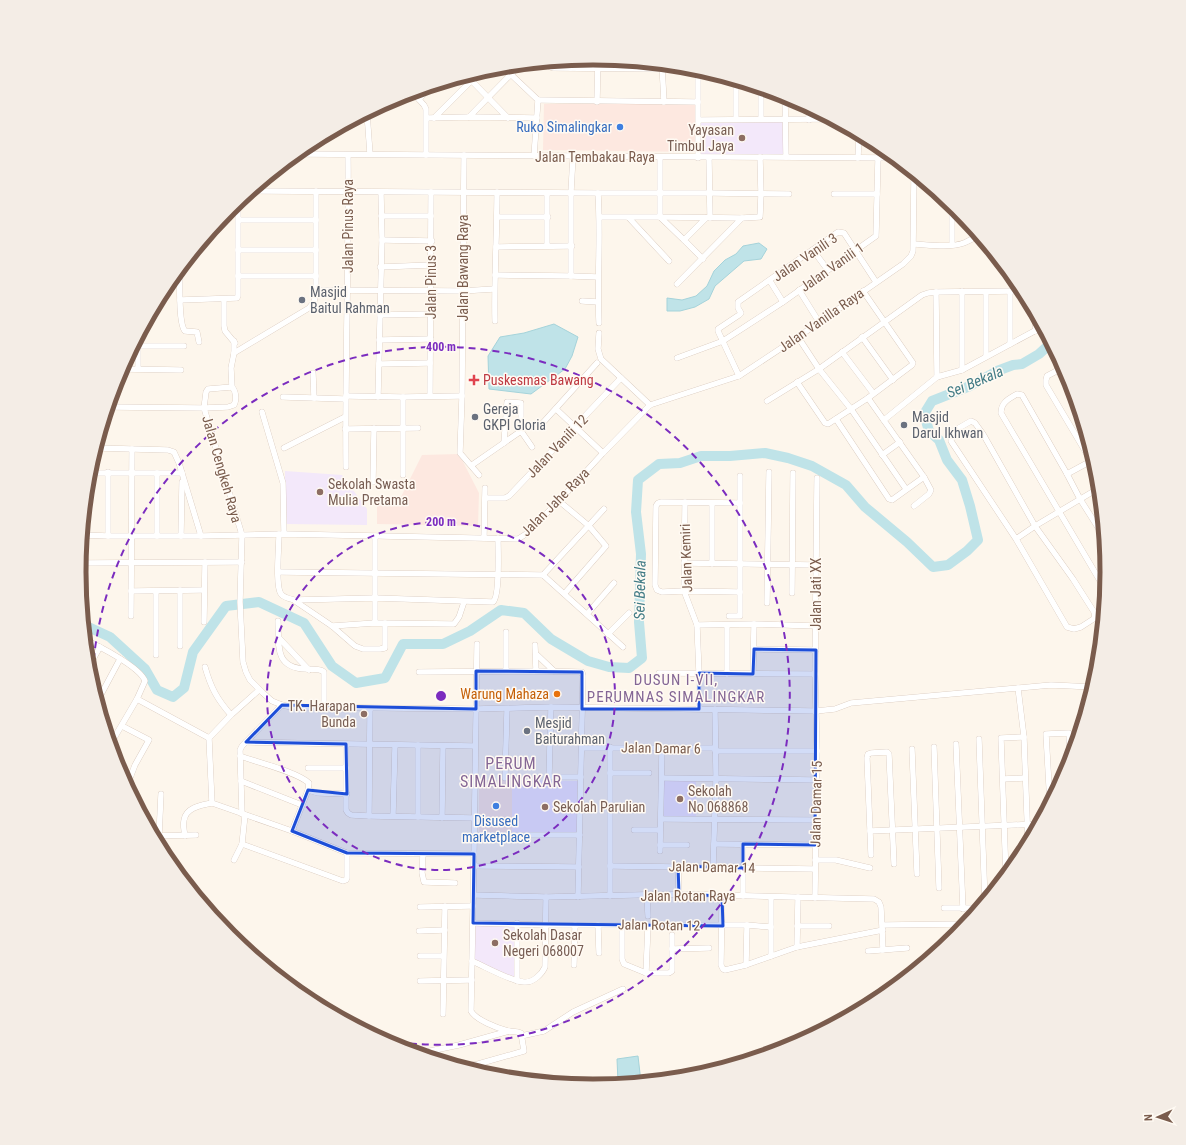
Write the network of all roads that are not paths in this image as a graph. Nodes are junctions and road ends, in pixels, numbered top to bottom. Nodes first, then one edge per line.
1 (551, 67) edge
2 (641, 67) edge
3 (571, 68) joint
4 (598, 68) junction
5 (662, 70) edge
6 (513, 72) edge
7 (510, 74) junction
8 (698, 76) edge
9 (472, 80) joint
10 (736, 86) edge
11 (424, 94) edge
12 (761, 94) edge
13 (417, 97) edge
14 (487, 97) junction
15 (419, 100) junction
16 (538, 100) junction
17 (597, 102) junction
18 (664, 102) junction
19 (698, 102) junction
20 (785, 103) edge
21 (810, 114) edge
22 (368, 117) edge
23 (469, 117) junction
24 (427, 118) junction
25 (434, 118) junction
26 (508, 118) junction
27 (537, 118) junction
28 (736, 119) junction
29 (761, 119) junction
30 (822, 119) edge
31 (699, 120) junction
32 (785, 120) junction
33 (809, 120) junction
34 (859, 141) edge
35 (306, 154) edge
36 (370, 154) junction
37 (348, 155) junction
38 (426, 155) junction
39 (464, 155) junction
40 (534, 156) junction
41 (573, 156) junction
42 (660, 157) junction
43 (760, 157) junction
44 (786, 157) junction
45 (698, 158) junction
46 (709, 158) junction
47 (858, 158) junction
48 (878, 158) junction
49 (885, 158) edge
50 (914, 180) edge
51 (258, 191) edge
52 (316, 191) junction
53 (348, 191) junction
54 (381, 192) junction
55 (431, 192) junction
56 (463, 192) junction
57 (496, 192) junction
58 (571, 192) junction
59 (547, 193) junction
60 (598, 193) junction
61 (660, 193) junction
62 (710, 193) junction
63 (761, 194) junction
64 (789, 194) dead end
65 (834, 194) dead end
66 (877, 194) junction
67 (238, 210) edge
68 (953, 215) edge
69 (381, 216) junction
70 (431, 216) junction
71 (497, 217) junction
72 (548, 217) junction
73 (600, 217) junction
74 (660, 217) junction
75 (629, 218) junction
76 (708, 218) junction
77 (742, 218) junction
78 (239, 220) junction
79 (316, 220) junction
80 (974, 237) edge
81 (382, 240) junction
82 (684, 240) junction
83 (432, 241) junction
84 (914, 244) junction
85 (952, 245) junction
86 (496, 246) junction
87 (547, 246) junction
88 (572, 246) junction
89 (238, 250) junction
90 (316, 250) junction
91 (813, 250) junction
92 (855, 250) junction
93 (703, 259) junction
94 (669, 261) dead end
95 (431, 265) junction
96 (380, 267) junction
97 (827, 269) junction
98 (495, 275) junction
99 (238, 276) junction
100 (316, 276) junction
101 (571, 276) junction
102 (598, 276) junction
103 (180, 278) edge
104 (770, 281) junction
105 (876, 282) junction
106 (677, 284) dead end
107 (494, 289) junction
108 (316, 290) junction
109 (348, 290) junction
110 (380, 290) junction
111 (430, 290) junction
112 (799, 290) junction
113 (462, 291) junction
114 (863, 291) junction
115 (936, 292) junction
116 (962, 292) junction
117 (986, 292) junction
118 (1010, 292) junction
119 (1015, 292) edge
120 (180, 300) junction
121 (224, 300) junction
122 (582, 301) dead end
123 (598, 302) junction
124 (783, 302) junction
125 (431, 314) junction
126 (380, 315) junction
127 (495, 321) dead end
128 (884, 321) junction
129 (599, 322) dead end
130 (819, 322) junction
131 (1036, 324) edge
132 (1036, 331) joint
133 (599, 333) dead end
134 (798, 337) junction
135 (862, 337) junction
136 (431, 339) junction
137 (379, 340) junction
138 (234, 341) junction
139 (723, 341) junction
140 (199, 342) dead end
141 (1010, 344) junction
142 (139, 346) edge
143 (184, 346) dead end
144 (138, 348) edge
145 (240, 349) junction
146 (842, 352) junction
147 (234, 353) junction
148 (986, 356) junction
149 (677, 358) dead end
150 (430, 363) junction
151 (597, 363) dead end
152 (379, 364) junction
153 (819, 368) junction
154 (128, 369) edge
155 (138, 369) junction
156 (181, 370) dead end
157 (962, 370) junction
158 (1058, 370) edge
159 (313, 373) dead end
160 (738, 376) junction
161 (937, 377) junction
162 (621, 378) junction
163 (893, 380) junction
164 (797, 382) junction
165 (232, 387) junction
166 (430, 396) junction
167 (462, 396) junction
168 (871, 396) junction
169 (283, 397) dead end
170 (345, 397) junction
171 (378, 397) junction
172 (403, 397) junction
173 (314, 398) junction
174 (767, 401) dead end
175 (650, 405) junction
176 (113, 407) edge
177 (204, 408) junction
178 (556, 409) junction
179 (851, 409) junction
180 (262, 412) dead end
181 (345, 417) junction
182 (836, 419) junction
183 (884, 420) junction
184 (539, 427) dead end
185 (575, 427) junction
186 (374, 428) junction
187 (418, 428) dead end
188 (346, 429) junction
189 (402, 429) junction
190 (521, 431) junction
191 (900, 442) junction
192 (504, 443) junction
193 (101, 448) edge
194 (284, 448) dead end
195 (532, 448) dead end
196 (1085, 448) edge
197 (132, 449) junction
198 (603, 453) junction
199 (882, 455) junction
200 (1088, 462) edge
201 (472, 465) junction
202 (346, 467) dead end
203 (108, 472) junction
204 (769, 472) dead end
205 (95, 473) edge
206 (132, 473) junction
207 (157, 473) junction
208 (793, 473) dead end
209 (1067, 474) junction
210 (182, 475) junction
211 (479, 475) dead end
212 (403, 476) dead end
213 (740, 476) dead end
214 (924, 477) junction
215 (817, 478) dead end
216 (373, 482) dead end
217 (485, 488) dead end
218 (906, 489) junction
219 (1094, 491) edge
220 (485, 498) junction
221 (1080, 499) junction
222 (559, 501) junction
223 (685, 502) junction
224 (712, 503) junction
225 (740, 504) junction
226 (914, 506) dead end
227 (604, 509) dead end
228 (1059, 512) junction
229 (589, 526) junction
230 (1035, 526) junction
231 (1098, 527) edge
232 (281, 534) junction
233 (87, 535) edge
234 (242, 535) junction
235 (108, 536) junction
236 (132, 536) junction
237 (156, 536) junction
238 (181, 536) junction
239 (201, 536) junction
240 (376, 536) junction
241 (484, 538) junction
242 (498, 538) junction
243 (1016, 539) junction
244 (205, 562) junction
245 (242, 562) junction
246 (86, 563) edge
247 (131, 564) junction
248 (684, 564) junction
249 (712, 564) junction
250 (740, 564) junction
251 (767, 564) junction
252 (816, 565) junction
253 (792, 566) junction
254 (278, 572) junction
255 (375, 572) junction
256 (498, 574) junction
257 (543, 575) junction
258 (1100, 580) edge
259 (614, 582) dead end
260 (180, 590) junction
261 (204, 590) junction
262 (131, 591) junction
263 (156, 591) junction
264 (684, 591) junction
265 (740, 592) junction
266 (792, 592) dead end
267 (565, 594) junction
268 (375, 598) junction
269 (295, 600) junction
270 (464, 602) junction
271 (767, 603) dead end
272 (629, 613) dead end
273 (587, 614) junction
274 (131, 616) dead end
275 (729, 616) dead end
276 (278, 621) dead end
277 (204, 622) dead end
278 (375, 623) junction
279 (385, 623) junction
280 (754, 624) junction
281 (697, 625) junction
282 (727, 625) junction
283 (332, 626) junction
284 (816, 626) junction
285 (506, 632) dead end
286 (608, 634) junction
287 (279, 638) junction
288 (91, 643) edge
289 (477, 644) dead end
290 (536, 645) dead end
291 (180, 646) dead end
292 (623, 646) dead end
293 (100, 647) junction
294 (754, 649) junction
295 (816, 650) junction
296 (536, 654) junction
297 (156, 655) dead end
298 (93, 659) edge
299 (120, 659) junction
300 (205, 667) dead end
301 (310, 670) junction
302 (476, 671) junction
303 (506, 671) junction
304 (536, 671) junction
305 (554, 671) junction
306 (419, 672) dead end
307 (699, 673) junction
308 (659, 674) dead end
309 (726, 674) junction
310 (754, 674) junction
311 (815, 674) junction
312 (1087, 687) edge
313 (1018, 688) junction
314 (259, 690) junction
315 (101, 695) edge
316 (137, 698) junction
317 (282, 705) junction
318 (324, 708) junction
319 (507, 708) junction
320 (551, 708) junction
321 (370, 709) junction
322 (476, 709) junction
323 (582, 709) junction
324 (699, 709) junction
325 (715, 709) junction
326 (816, 711) junction
327 (231, 715) junction
328 (122, 726) junction
329 (1024, 737) junction
330 (209, 738) junction
331 (979, 739) dead end
332 (113, 740) edge
333 (246, 742) junction
334 (346, 744) junction
335 (956, 744) dead end
336 (370, 745) junction
337 (395, 745) junction
338 (418, 746) junction
339 (443, 746) junction
340 (475, 746) junction
341 (610, 747) junction
342 (934, 747) dead end
343 (582, 748) junction
344 (662, 748) junction
345 (1069, 748) edge
346 (912, 749) dead end
347 (715, 750) junction
348 (817, 751) junction
349 (240, 756) junction
350 (308, 768) dead end
351 (346, 768) junction
352 (610, 773) junction
353 (649, 773) dead end
354 (581, 777) junction
355 (505, 778) dead end
356 (662, 778) junction
357 (716, 778) junction
358 (1025, 778) junction
359 (130, 779) edge
360 (1003, 779) junction
361 (816, 780) junction
362 (241, 781) junction
363 (308, 790) junction
364 (161, 794) dead end
365 (346, 794) junction
366 (1049, 794) edge
367 (212, 803) junction
368 (302, 805) junction
369 (243, 815) junction
370 (369, 816) junction
371 (393, 816) junction
372 (418, 817) junction
373 (442, 818) junction
374 (475, 818) junction
375 (661, 819) junction
376 (715, 819) junction
377 (815, 820) junction
378 (1034, 824) edge
379 (1028, 825) junction
380 (1005, 826) junction
381 (982, 827) junction
382 (960, 828) junction
383 (915, 829) junction
384 (937, 829) junction
385 (634, 830) dead end
386 (660, 830) junction
387 (892, 830) junction
388 (292, 831) junction
389 (870, 831) junction
390 (157, 832) edge
391 (1028, 834) edge
392 (196, 835) dead end
393 (474, 835) junction
394 (580, 835) junction
395 (159, 836) edge
396 (185, 836) junction
397 (242, 844) junction
398 (714, 844) junction
399 (743, 844) junction
400 (815, 845) junction
401 (687, 846) dead end
402 (346, 853) junction
403 (423, 854) junction
404 (474, 854) junction
405 (871, 854) dead end
406 (234, 860) dead end
407 (815, 860) junction
408 (894, 864) dead end
409 (474, 866) junction
410 (610, 866) junction
411 (678, 866) junction
412 (579, 867) junction
413 (1006, 867) edge
414 (713, 868) junction
415 (743, 868) junction
416 (870, 868) dead end
417 (815, 869) junction
418 (917, 874) dead end
419 (455, 883) dead end
420 (939, 888) dead end
421 (679, 894) junction
422 (474, 895) junction
423 (647, 895) junction
424 (985, 895) edge
425 (610, 896) junction
426 (722, 896) junction
427 (744, 896) junction
428 (546, 897) junction
429 (578, 897) junction
430 (771, 897) junction
431 (798, 897) junction
432 (815, 898) junction
433 (445, 906) junction
434 (473, 906) junction
435 (420, 907) dead end
436 (944, 908) dead end
437 (974, 908) edge
438 (963, 909) junction
439 (648, 916) dead end
440 (473, 923) junction
441 (517, 923) junction
442 (598, 924) junction
443 (958, 924) edge
444 (546, 925) junction
445 (575, 925) junction
446 (622, 925) junction
447 (648, 925) junction
448 (747, 925) junction
449 (723, 926) junction
450 (797, 926) junction
451 (830, 926) dead end
452 (771, 927) junction
453 (883, 927) junction
454 (445, 930) junction
455 (419, 931) dead end
456 (672, 936) dead end
457 (797, 947) junction
458 (709, 948) dead end
459 (907, 948) dead end
460 (672, 949) junction
461 (868, 950) dead end
462 (883, 950) junction
463 (599, 953) dead end
464 (420, 956) dead end
465 (443, 956) junction
466 (771, 956) junction
467 (472, 960) junction
468 (574, 965) dead end
469 (746, 965) junction
470 (646, 973) junction
471 (442, 979) junction
472 (472, 980) junction
473 (420, 981) dead end
474 (517, 981) junction
475 (623, 989) dead end
476 (442, 1014) dead end
477 (509, 1031) junction
478 (522, 1036) junction
479 (430, 1050) dead end
480 (472, 1065) edge

1 - 3 street
2 - 4 street
3 - 4 street
4 - 17 street
5 - 18 street
6 - 7 street
7 - 14 street
7 - 16 street
8 - 19 street
9 - 14 street
9 - 25 street
10 - 28 street
11 - 15 street
12 - 29 street
13 - 15 street
14 - 23 street
14 - 26 street
15 - 24 street
16 - 17 street
16 - 27 street
17 - 18 street
18 - 19 street
19 - 31 street
20 - 32 street
21 - 33 street
22 - 36 street
23 - 25 street
23 - 26 street
24 - 25 street
24 - 38 street
26 - 27 street
27 - 40 street
28 - 29 street
28 - 31 street
29 - 32 street
30 - 33 street
31 - 45 street
32 - 33 street
32 - 44 street
34 - 47 street
35 - 37 street, Jalan Tembakau Raya
36 - 37 street, Jalan Tembakau Raya
36 - 38 street, Jalan Tembakau Raya
37 - 53 street, Jalan Pinus Raya
38 - 39 street, Jalan Tembakau Raya
39 - 40 street, Jalan Tembakau Raya
39 - 56 street, Jalan Bawang Raya
40 - 41 street, Jalan Tembakau Raya
41 - 42 street, Jalan Tembakau Raya
41 - 58 street
42 - 45 street, Jalan Tembakau Raya
42 - 61 street
43 - 44 street, Jalan Tembakau Raya
43 - 46 street, Jalan Tembakau Raya
43 - 63 street
44 - 47 street, Jalan Tembakau Raya
45 - 46 street, Jalan Tembakau Raya
46 - 62 street
47 - 48 street, Jalan Tembakau Raya
48 - 49 street, Jalan Tembakau Raya
48 - 66 street, Jalan Vanili 1
50 - 84 street, Jalan Vanilla Raya
51 - 52 street
52 - 53 street
52 - 79 street
53 - 54 street
53 - 109 street, Jalan Pinus Raya
54 - 55 street
54 - 69 street
55 - 56 street
55 - 70 street, Jalan Pinus 3
56 - 57 street
56 - 113 street, Jalan Bawang Raya
57 - 59 street
57 - 71 street
58 - 59 street
58 - 60 street
58 - 88 street
59 - 72 street
60 - 61 street
60 - 73 street
61 - 62 street
61 - 74 street
62 - 63 street
62 - 76 street
63 - 64 street
63 - 77 street
65 - 66 street
66 - 92 street, Jalan Vanili 1
67 - 78 street
68 - 85 street
69 - 70 street
69 - 81 street
70 - 83 street, Jalan Pinus 3
71 - 72 street
71 - 86 street
72 - 87 street
73 - 75 street
73 - 102 street
74 - 75 street
74 - 76 street
74 - 82 street
75 - 94 street
76 - 77 street
76 - 82 street
77 - 93 street
78 - 79 street
78 - 89 street
79 - 90 street
80 - 85 street
81 - 83 street
81 - 96 street
82 - 93 street
83 - 95 street, Jalan Pinus 3
84 - 85 street
84 - 105 street, Jalan Vanilla Raya
86 - 87 street
86 - 98 street
87 - 88 street
88 - 101 street
89 - 90 street
89 - 99 street
90 - 100 street
91 - 92 street, Jalan Vanili 3
91 - 97 street
91 - 104 street, Jalan Vanili 3
92 - 97 street, Jalan Vanili 1
92 - 105 street, Jalan Vanili 3
93 - 106 street
95 - 96 street
95 - 111 street, Jalan Pinus 3
96 - 110 street
97 - 112 street, Jalan Vanili 1
98 - 101 street
98 - 107 street
99 - 100 street
99 - 121 street
100 - 108 street
101 - 102 street
102 - 123 street
103 - 120 street
104 - 124 street
104 - 139 street, Jalan Vanili 3
105 - 114 street, Jalan Vanilla Raya
107 - 113 street
107 - 127 street
108 - 109 street
108 - 145 street
109 - 110 street
109 - 170 street, Jalan Pinus Raya
110 - 111 street
110 - 126 street
111 - 113 street
111 - 125 street, Jalan Pinus 3
112 - 124 street, Jalan Vanili 1
112 - 130 street
113 - 167 street, Jalan Bawang Raya
114 - 128 street
114 - 130 street, Jalan Vanilla Raya
115 - 116 street
115 - 128 street
115 - 161 street
116 - 117 street
116 - 157 street
117 - 118 street
117 - 148 street
118 - 119 street
118 - 141 street
120 - 121 street
120 - 140 street
121 - 138 street
122 - 123 street
123 - 129 street
124 - 139 street, Jalan Vanili 1
125 - 126 street
125 - 136 street, Jalan Pinus 3
126 - 137 street
128 - 135 street
128 - 163 street
130 - 134 street, Jalan Vanilla Raya
131 - 132 street
132 - 141 street
133 - 162 street
134 - 153 street
134 - 160 street, Jalan Vanilla Raya
135 - 146 street
135 - 163 street
136 - 137 street
136 - 150 street, Jalan Pinus 3
137 - 152 street
138 - 145 street
138 - 147 street
139 - 149 street, Jalan Vanili 1
139 - 160 street
141 - 148 street
142 - 143 street
144 - 155 street
145 - 147 street
146 - 153 street
146 - 168 street
147 - 165 street
148 - 157 street
150 - 152 street
150 - 166 street, Jalan Pinus 3
151 - 178 street
152 - 171 street
153 - 164 street
153 - 179 street
154 - 155 street
155 - 156 street
157 - 161 street
158 - 196 street
159 - 173 street
160 - 175 street, Jalan Vanilla Raya
161 - 183 street
162 - 175 street
162 - 185 street, Jalan Vanili 12
163 - 168 street
164 - 174 street
164 - 182 street
165 - 177 street
165 - 177 street
166 - 167 street
166 - 172 street
167 - 201 street, Jalan Bawang Raya
168 - 179 street
168 - 183 street
169 - 173 street
170 - 171 street
170 - 173 street
170 - 181 street, Jalan Pinus Raya
171 - 172 street
172 - 189 street
175 - 198 street, Jalan Jahe Raya
176 - 177 street, Jalan Cengkeh Raya
177 - 234 street, Jalan Cengkeh Raya
178 - 184 street
178 - 185 street
179 - 182 street
179 - 199 street
180 - 232 street
181 - 188 street, Jalan Pinus Raya
181 - 194 street
182 - 218 street
183 - 191 street
185 - 198 street
185 - 220 street, Jalan Vanili 12
186 - 188 street
186 - 189 street
186 - 216 street
187 - 189 street
188 - 202 street, Jalan Pinus Raya
189 - 212 street
190 - 192 street
190 - 192 street
190 - 195 street
191 - 199 street
191 - 214 street
192 - 201 street
193 - 197 street
197 - 206 street
197 - 210 street
198 - 222 street, Jalan Jahe Raya
199 - 218 street
200 - 209 street
201 - 211 street
203 - 205 street
203 - 206 street
203 - 235 street
204 - 251 street
206 - 207 street
206 - 236 street
207 - 210 street
207 - 237 street
208 - 253 street
209 - 221 street
209 - 228 street
210 - 238 street
210 - 239 street
213 - 225 street
214 - 218 street
214 - 226 street
215 - 252 street, Jalan Jati XX
217 - 220 street
219 - 221 street
220 - 241 street
221 - 228 street
221 - 231 street
222 - 229 street
222 - 242 street, Jalan Jahe Raya
223 - 224 street
223 - 248 street, Jalan Kemiri
223 - 264 street
224 - 225 street
224 - 249 street
225 - 250 street
227 - 229 street
228 - 230 street
228 - 258 street
229 - 257 street
229 - 267 street
230 - 243 street
230 - 243 street
230 - 243 street
232 - 234 street, Jalan Jahe Raya
232 - 240 street, Jalan Jahe Raya
232 - 254 street
233 - 235 street, Jalan Jahe Raya
234 - 239 street, Jalan Jahe Raya
234 - 245 street, Jalan Cengkeh Raya
235 - 236 street, Jalan Jahe Raya
236 - 237 street, Jalan Jahe Raya
236 - 247 street
237 - 238 street, Jalan Jahe Raya
238 - 239 street, Jalan Jahe Raya
240 - 241 street, Jalan Jahe Raya
240 - 255 street
241 - 242 street, Jalan Jahe Raya
242 - 256 street
244 - 245 street
244 - 247 street
244 - 261 street
245 - 314 street, Jalan Cengkeh Raya
246 - 247 street
247 - 262 street
248 - 249 street
248 - 264 street, Jalan Kemiri
249 - 250 street
250 - 251 street
250 - 265 street
251 - 253 street
251 - 271 street
252 - 253 street
252 - 284 street, Jalan Jati XX
253 - 266 street
254 - 255 street
254 - 269 street
255 - 256 street
255 - 268 street
256 - 257 street
256 - 270 street
257 - 267 street
259 - 273 street
260 - 261 street
260 - 263 street
260 - 291 street
261 - 277 street
262 - 263 street
262 - 274 street
263 - 297 street
264 - 265 street
264 - 281 street, Jalan Kemiri
265 - 275 street
267 - 273 street
268 - 269 street
268 - 270 street
268 - 278 street
269 - 283 street
270 - 279 street
272 - 286 street
273 - 286 street
276 - 287 street
278 - 279 street
278 - 283 street
279 - 283 street
280 - 282 street
280 - 284 street
280 - 294 street
281 - 282 street
281 - 307 street, Jalan Kemiri
282 - 309 street
284 - 295 street, Jalan Jati XX
285 - 303 street
286 - 292 street
287 - 301 street
287 - 301 street
288 - 293 street
289 - 302 street
290 - 296 street
293 - 298 street
293 - 299 street
294 - 295 street
294 - 310 street
295 - 311 street, Jalan Jati XX
296 - 304 street
296 - 305 street
299 - 315 street
299 - 316 street
300 - 327 street
301 - 318 street
302 - 303 street
302 - 306 street
302 - 322 street
303 - 304 street
304 - 305 street
305 - 323 street
307 - 308 street
307 - 309 street
307 - 324 street, Jalan Kemiri
309 - 310 street
310 - 311 street
311 - 326 street, Jalan Jati XX
312 - 313 street
313 - 326 street
313 - 329 street
314 - 317 street, Jalan Cengkeh Raya
314 - 327 street
316 - 328 street
316 - 330 street
317 - 318 street
317 - 333 street
318 - 321 street
319 - 320 street
319 - 322 street
319 - 355 street
320 - 323 street
320 - 354 street
321 - 322 street
321 - 336 street
322 - 340 street
323 - 324 street
323 - 343 street
324 - 325 street
325 - 326 street
325 - 347 street
326 - 348 street, Jalan Damar 15
327 - 330 street
328 - 332 street
328 - 359 street
329 - 358 street
329 - 360 street
330 - 367 street
331 - 381 street
333 - 334 street
333 - 349 street
334 - 336 street
334 - 351 street
335 - 382 street
336 - 337 street
336 - 370 street
337 - 338 street
337 - 371 street
338 - 339 street
338 - 372 street
339 - 340 street
339 - 373 street
340 - 374 street
341 - 343 street, Jalan Damar 6
341 - 344 street, Jalan Damar 6
341 - 352 street
342 - 384 street
343 - 354 street
344 - 347 street, Jalan Damar 6
344 - 356 street
345 - 366 street
346 - 383 street
347 - 348 street, Jalan Damar 6
347 - 357 street
348 - 361 street, Jalan Damar 15
349 - 362 street
349 - 363 street
350 - 351 street
351 - 365 street
352 - 353 street
352 - 410 street
354 - 394 street
356 - 357 street
356 - 375 street
357 - 361 street
357 - 376 street
358 - 360 street
358 - 379 street
360 - 380 street
361 - 377 street, Jalan Damar 15
362 - 368 street
362 - 369 street
363 - 365 street
363 - 368 street
364 - 390 street
365 - 370 street
367 - 369 street
367 - 396 street
368 - 388 street
369 - 388 street
369 - 397 street
370 - 371 street
371 - 372 street
372 - 373 street
373 - 374 street
374 - 393 street
375 - 376 street
375 - 386 street
376 - 377 street
376 - 398 street
377 - 400 street, Jalan Damar 15
378 - 379 street
379 - 380 street
379 - 391 street
380 - 381 street
380 - 413 street
381 - 382 street
381 - 424 street
382 - 384 street
382 - 438 street
383 - 384 street
383 - 387 street
383 - 418 street
384 - 420 street
385 - 386 street
386 - 401 street
387 - 389 street
387 - 389 street
387 - 408 street
388 - 402 street
389 - 405 street
392 - 396 street
393 - 394 street
393 - 404 street
394 - 412 street
395 - 396 street
397 - 402 street
397 - 406 street
398 - 399 street
398 - 414 street
399 - 400 street
399 - 415 street
400 - 407 street, Jalan Damar 15
402 - 403 street
403 - 404 street
403 - 419 street
404 - 409 street
407 - 416 street
407 - 417 street, Jalan Damar 15
409 - 412 street
409 - 422 street
410 - 411 street, Jalan Damar 14
410 - 425 street
411 - 414 street, Jalan Damar 14
411 - 421 street
412 - 429 street
414 - 415 street, Jalan Damar 14
415 - 417 street, Jalan Damar 14
415 - 427 street
417 - 432 street, Jalan Damar 15
421 - 423 street, Jalan Rotan Raya
421 - 426 street, Jalan Rotan Raya
422 - 428 street, Jalan Rotan Raya
422 - 434 street
423 - 425 street, Jalan Rotan Raya
423 - 439 street
425 - 429 street, Jalan Rotan Raya
426 - 427 street, Jalan Rotan Raya
426 - 449 street
427 - 430 street, Jalan Rotan Raya
428 - 429 street, Jalan Rotan Raya
428 - 444 street
430 - 431 street, Jalan Rotan Raya
430 - 452 street
431 - 432 street, Jalan Rotan Raya
431 - 450 street
432 - 453 street, Jalan Rotan Raya
433 - 434 street
433 - 435 street
433 - 454 street
434 - 440 street
436 - 438 street
437 - 438 street
440 - 441 street, Jalan Rotan 12
440 - 467 street
441 - 444 street, Jalan Rotan 12
441 - 474 street
442 - 445 street, Jalan Rotan 12
442 - 446 street, Jalan Rotan 12
442 - 463 street
443 - 453 street
444 - 445 street, Jalan Rotan 12
444 - 474 street
445 - 468 street
446 - 447 street, Jalan Rotan 12
446 - 470 street
447 - 449 street, Jalan Rotan 12
447 - 470 street
448 - 449 street, Jalan Rotan 12
448 - 452 street, Jalan Rotan 12
448 - 469 street
449 - 469 street
450 - 451 street
450 - 457 street
452 - 466 street
453 - 457 street
453 - 462 street, Jalan Rotan Raya
454 - 455 street
454 - 465 street
456 - 460 street
457 - 466 street
458 - 460 street
459 - 462 street
460 - 470 street
461 - 462 street
464 - 465 street
465 - 471 street
466 - 469 street
467 - 472 street
467 - 474 street
471 - 472 street
471 - 473 street
471 - 476 street
472 - 477 street
475 - 478 street
477 - 478 street
477 - 479 street
478 - 480 street

